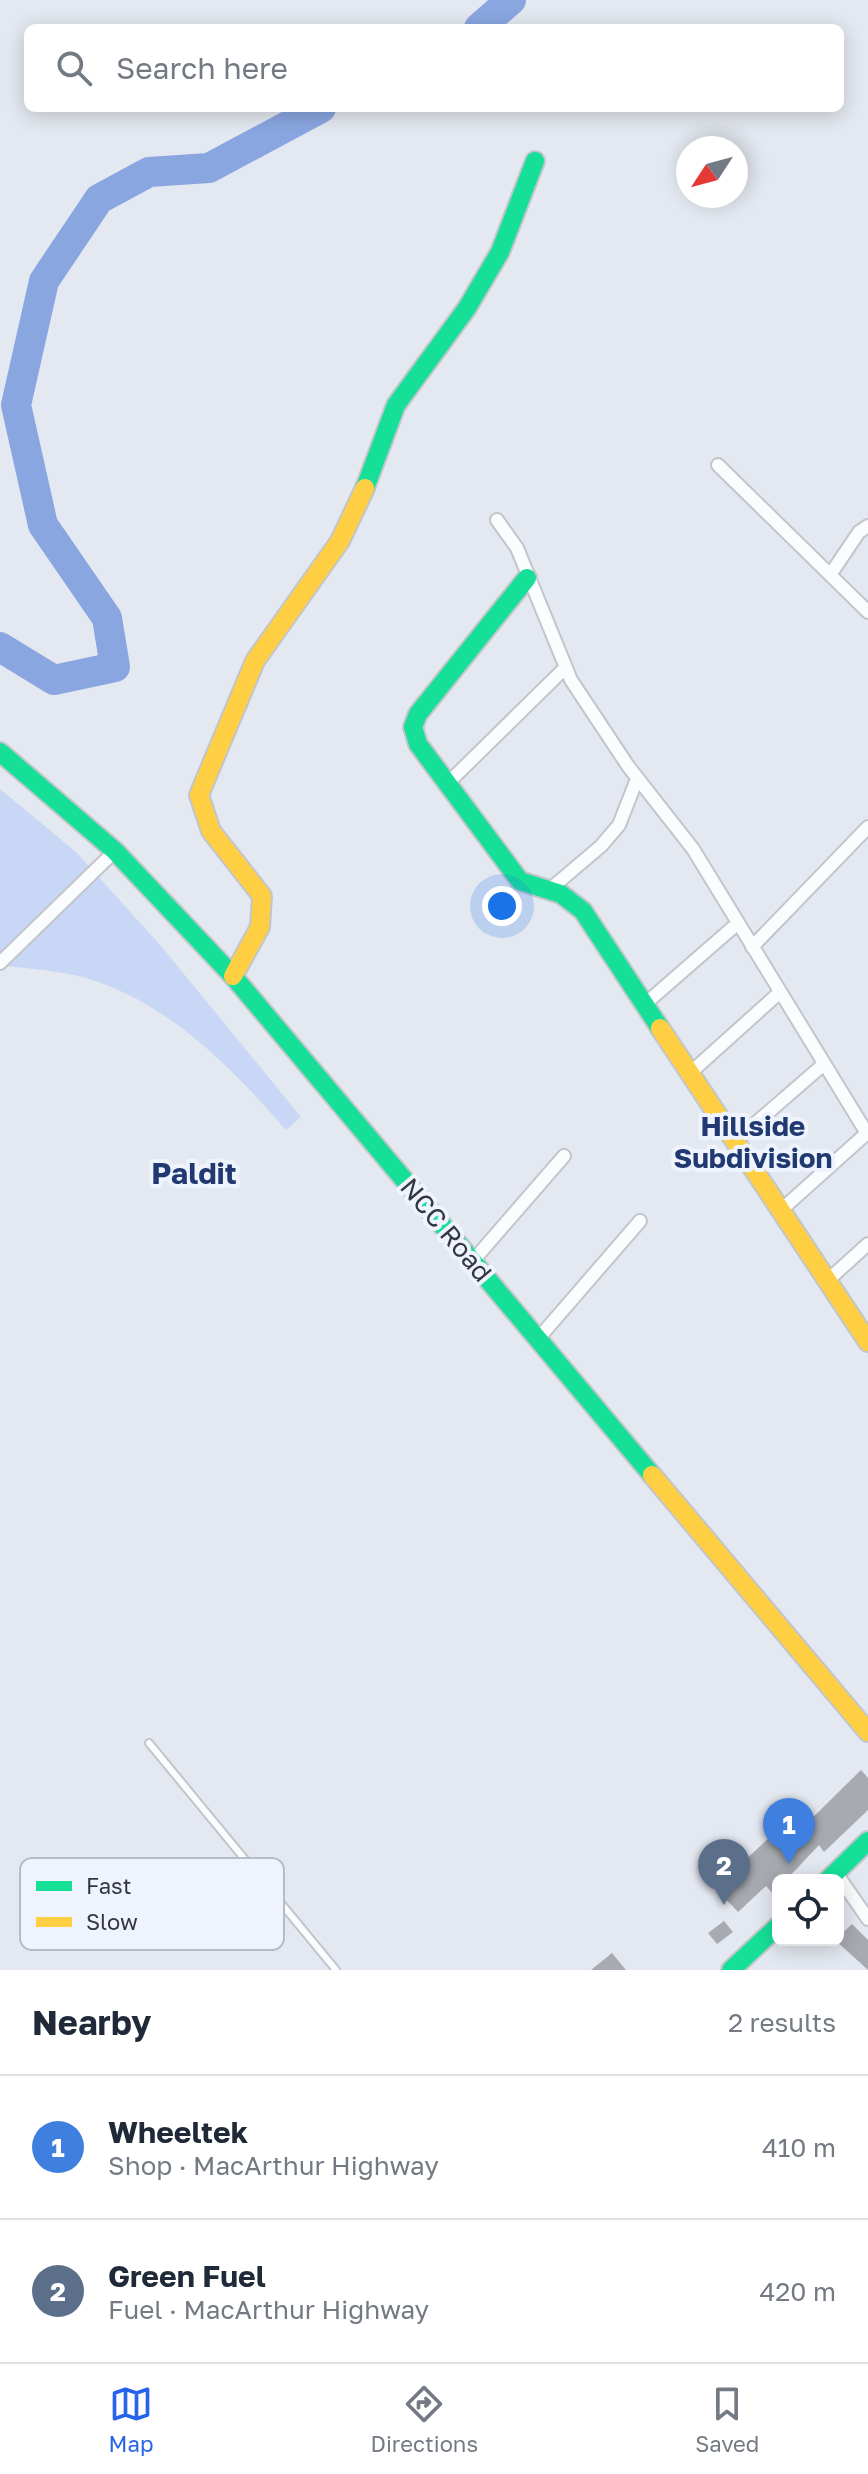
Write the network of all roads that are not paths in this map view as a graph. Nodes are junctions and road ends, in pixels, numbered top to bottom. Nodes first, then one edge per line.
1 (535, 161) dead end
2 (718, 465) dead end
3 (497, 520) dead end
4 (868, 526) edge
5 (830, 575) junction
6 (527, 578) junction
7 (868, 612) edge
8 (566, 667) junction
9 (0, 752) edge
10 (637, 779) junction
11 (447, 784) junction
12 (868, 827) edge
13 (115, 851) junction
14 (548, 891) junction
15 (738, 923) junction
16 (752, 947) junction
17 (0, 963) edge
18 (233, 976) junction
19 (779, 993) junction
20 (645, 1004) junction
21 (824, 1064) junction
22 (689, 1074) junction
23 (868, 1134) edge
24 (734, 1142) junction
25 (564, 1156) dead end
26 (780, 1211) junction
27 (640, 1221) dead end
28 (868, 1244) edge
29 (472, 1262) junction
30 (827, 1281) junction
31 (537, 1340) junction
32 (868, 1342) edge
33 (868, 1732) edge
34 (149, 1743) dead end
35 (868, 1841) edge
36 (244, 1858) edge
37 (834, 1874) edge
38 (844, 1890) edge
39 (284, 1907) edge
40 (868, 1919) edge
41 (772, 1932) edge
42 (336, 1970) edge
43 (731, 1970) edge

1 - 18 main road
2 - 5 street
3 - 6 street
4 - 5 street
5 - 7 street
6 - 8 street
6 - 11 main road
8 - 10 street
8 - 11 street
9 - 13 main road, NCC Road
10 - 14 street
10 - 15 street
11 - 14 main road
12 - 16 street
13 - 17 street
13 - 18 main road, NCC Road
14 - 20 main road
15 - 16 street
15 - 20 street
16 - 19 street
18 - 29 main road, NCC Road
19 - 21 street
19 - 22 street
20 - 22 main road
21 - 23 street
21 - 24 street
22 - 24 main road
23 - 26 street
24 - 26 main road
25 - 29 street
26 - 30 main road
27 - 31 street
28 - 30 street
29 - 31 main road, NCC Road
30 - 32 main road
31 - 33 main road, NCC Road
34 - 36 lane
35 - 37 main road
38 - 40 street
39 - 42 lane
41 - 43 main road

